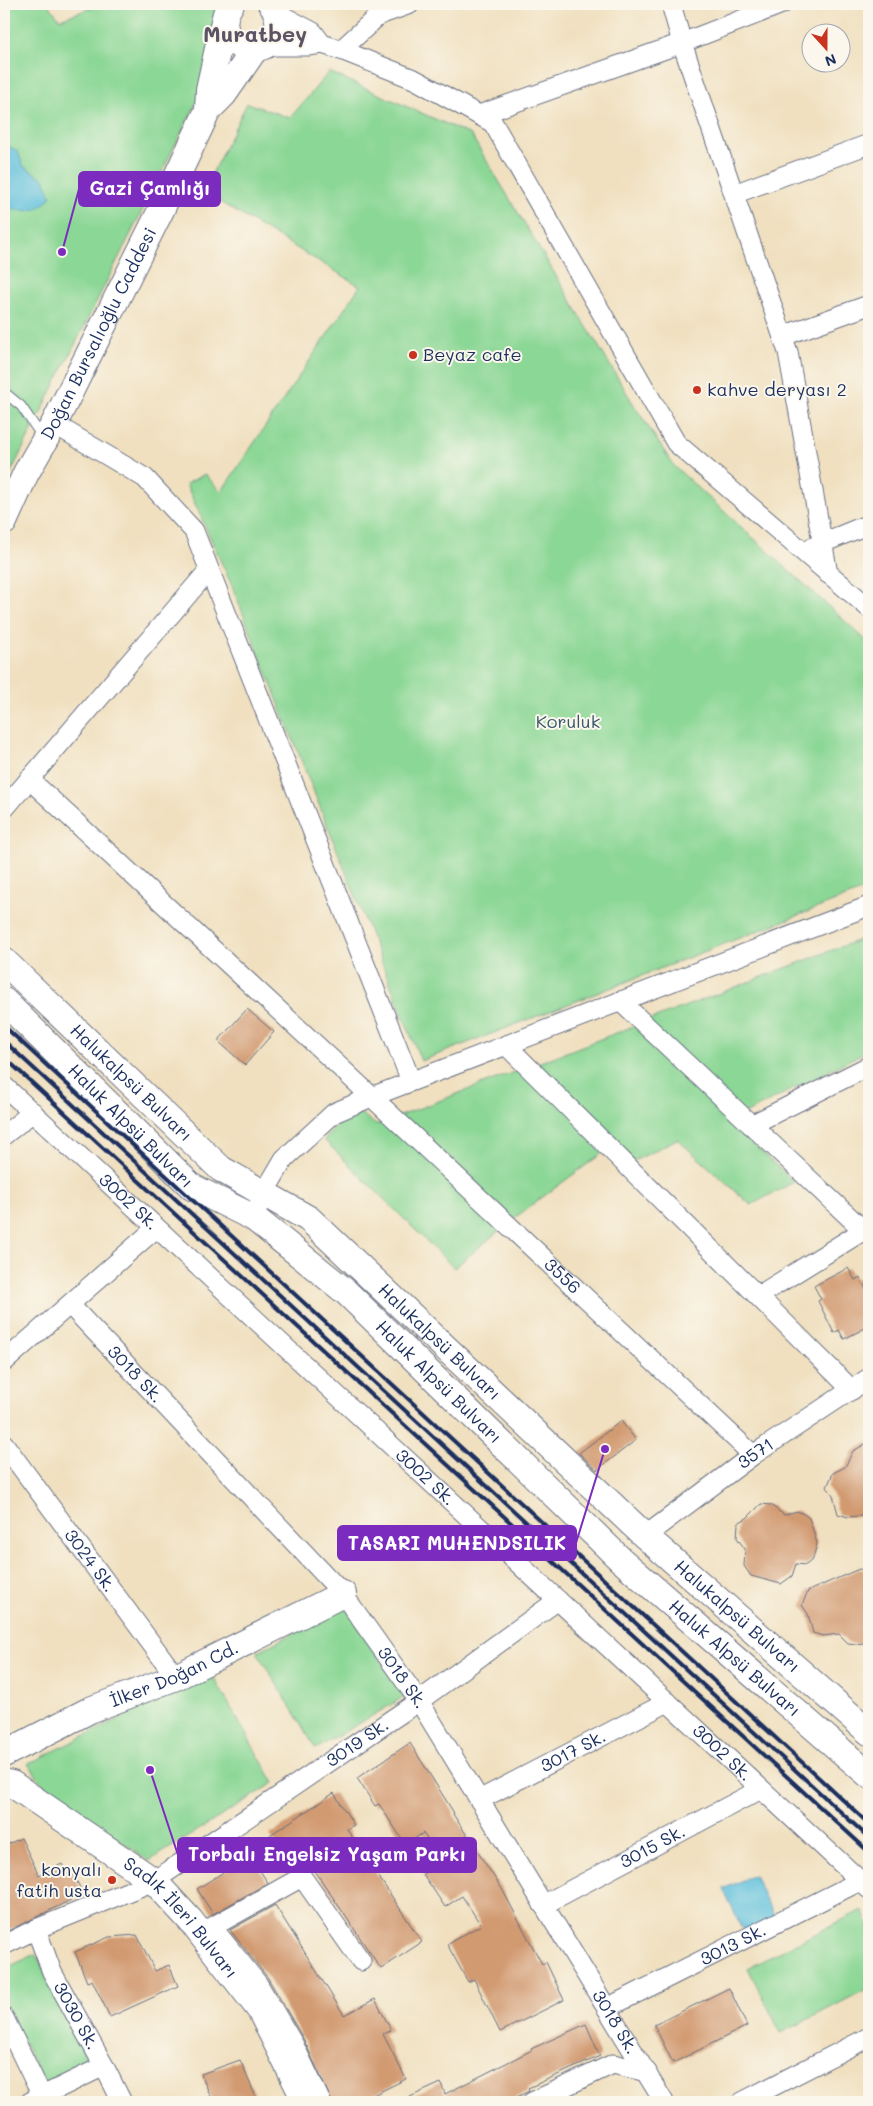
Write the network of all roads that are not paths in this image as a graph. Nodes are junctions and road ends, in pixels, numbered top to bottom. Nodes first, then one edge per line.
1 (410, 4) edge
2 (671, 4) edge
3 (782, 4) edge
4 (274, 7) edge
5 (228, 13) edge
6 (682, 43) junction
7 (322, 44) junction
8 (260, 47) junction
9 (341, 50) junction
10 (208, 110) junction
11 (479, 115) junction
12 (869, 144) edge
13 (734, 194) junction
14 (869, 304) edge
15 (783, 336) junction
16 (4, 392) edge
17 (49, 432) junction
18 (26, 473) junction
19 (4, 506) edge
20 (4, 522) edge
21 (869, 524) edge
22 (823, 542) junction
23 (803, 552) junction
24 (209, 570) junction
25 (828, 574) junction
26 (869, 608) edge
27 (30, 779) junction
28 (4, 809) edge
29 (869, 906) edge
30 (4, 961) edge
31 (4, 1001) edge
32 (620, 1001) junction
33 (506, 1045) junction
34 (869, 1066) edge
35 (411, 1082) junction
36 (4, 1086) edge
37 (371, 1097) junction
38 (33, 1112) junction
39 (751, 1125) junction
40 (4, 1135) edge
41 (264, 1193) junction
42 (254, 1218) junction
43 (156, 1228) junction
44 (866, 1228) edge
45 (758, 1296) junction
46 (70, 1305) junction
47 (4, 1362) edge
48 (869, 1378) edge
49 (852, 1390) junction
50 (4, 1444) edge
51 (753, 1455) junction
52 (645, 1536) junction
53 (342, 1594) junction
54 (558, 1600) junction
55 (176, 1677) junction
56 (418, 1701) junction
57 (668, 1702) junction
58 (869, 1732) edge
59 (4, 1754) edge
60 (869, 1775) edge
61 (4, 1782) edge
62 (762, 1789) junction
63 (479, 1800) junction
64 (154, 1881) junction
65 (865, 1885) edge
66 (543, 1905) junction
67 (36, 1929) junction
68 (4, 1945) edge
69 (361, 1961) dead end
70 (607, 2008) junction
71 (4, 2018) edge
72 (867, 2044) edge
73 (104, 2066) junction
74 (647, 2072) junction
75 (36, 2099) edge
76 (122, 2102) edge
77 (306, 2102) edge
78 (322, 2102) edge
79 (532, 2102) edge
80 (664, 2102) edge
81 (742, 2102) edge

1 - 9 street
2 - 6 street
3 - 6 street
4 - 7 street
4 - 8 main road, Doğan Bursalıoğlu Caddesi
5 - 8 main road
5 - 10 main road, Doğan Bursalıoğlu Caddesi
6 - 11 street
6 - 13 street
7 - 8 street
7 - 9 street
8 - 10 main road, Doğan Bursalıoğlu Caddesi
9 - 11 street
10 - 17 main road, Doğan Bursalıoğlu Caddesi
11 - 23 street
12 - 13 street
13 - 15 street
14 - 15 street
15 - 22 street
16 - 17 lane
17 - 18 main road, Doğan Bursalıoğlu Caddesi
17 - 24 street
18 - 19 main road
18 - 20 main road
21 - 22 street
22 - 23 street
22 - 25 street
23 - 25 street
24 - 27 street
24 - 35 street
25 - 26 street
27 - 28 street
27 - 37 street, 3556
29 - 32 street
30 - 41 main road, Halukalpsü Bulvarı
31 - 42 main road, Haluk Alpsü Bulvarı
32 - 33 street
32 - 39 street
33 - 35 street
33 - 45 street
34 - 39 street
35 - 37 street
36 - 38 street, 3002 Sk.
37 - 41 street
37 - 51 street, 3556
38 - 40 street
38 - 43 street, 3002 Sk.
39 - 44 street
41 - 42 street
41 - 52 main road, Halukalpsü Bulvarı
42 - 60 main road, Haluk Alpsü Bulvarı
43 - 46 street
43 - 54 street, 3002 Sk.
44 - 45 street
45 - 49 street
46 - 47 street
46 - 53 street, 3018 Sk.
48 - 49 street, 3571
49 - 51 street, 3571
50 - 55 street, 3024 Sk.
51 - 52 street, 3571
52 - 58 main road, Halukalpsü Bulvarı
53 - 55 main road, İlker Doğan Cd.
53 - 56 street, 3018 Sk.
54 - 56 street, 3019 Sk.
54 - 57 street, 3002 Sk.
55 - 59 main road, İlker Doğan Cd.
56 - 63 street, 3018 Sk.
56 - 64 street, 3019 Sk.
57 - 62 street, 3002 Sk.
57 - 63 street, 3017 Sk.
61 - 64 main road, Sadık İleri Bulvarı
62 - 65 street, 3002 Sk.
62 - 66 street, 3015 Sk.
63 - 66 street, 3018 Sk.
64 - 67 street, 3019 Sk.
64 - 77 main road, Sadık İleri Bulvarı
65 - 70 street, 3013 Sk.
66 - 70 street, 3018 Sk.
67 - 68 street, 3019 Sk.
67 - 73 street, 3030 Sk.
69 - 78 street
70 - 74 street, 3018 Sk.
71 - 75 street
72 - 81 street
73 - 75 street
73 - 76 street, 3030 Sk.
74 - 79 street
74 - 80 street, 3018 Sk.

